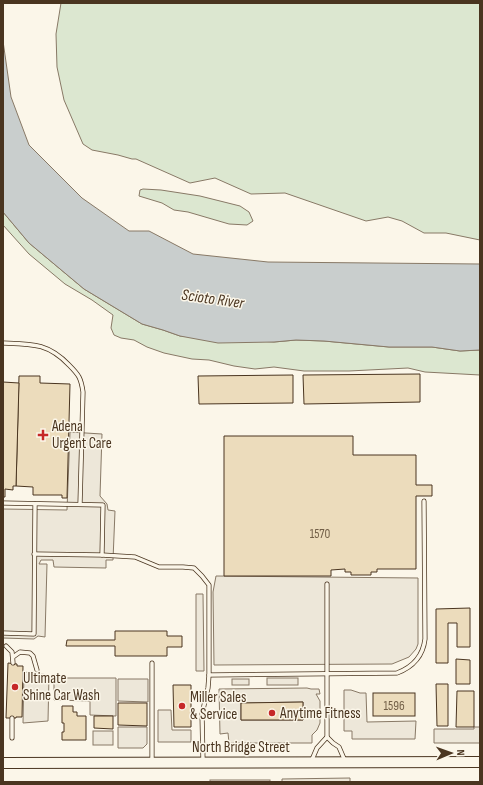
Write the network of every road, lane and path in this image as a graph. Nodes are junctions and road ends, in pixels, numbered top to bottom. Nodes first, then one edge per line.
1 (3, 343) edge
2 (424, 501) dead end
3 (3, 503) edge
4 (35, 504) junction
5 (80, 504) junction
6 (34, 554) junction
7 (102, 555) junction
8 (327, 584) dead end
9 (3, 633) edge
10 (6, 646) dead end
11 (13, 657) junction
12 (152, 663) dead end
13 (13, 664) dead end
14 (37, 670) dead end
15 (327, 674) junction
16 (209, 675) junction
17 (12, 718) dead end
18 (328, 737) junction
19 (12, 738) dead end
20 (152, 762) junction
21 (203, 762) junction
22 (311, 762) junction
23 (346, 762) junction
24 (480, 762) edge
25 (3, 763) edge

1 - 5 lane
2 - 15 lane
3 - 4 lane
4 - 5 lane
4 - 6 lane
5 - 7 lane
6 - 7 lane
6 - 9 lane
7 - 16 lane
8 - 15 lane
10 - 11 lane
11 - 13 lane
11 - 14 lane
12 - 20 lane
15 - 16 lane
15 - 18 lane
16 - 21 lane
17 - 19 lane
18 - 22 lane
18 - 23 lane
20 - 21 main road, North Bridge Street
20 - 25 main road, North Bridge Street
21 - 22 main road, North Bridge Street
22 - 23 main road, North Bridge Street
23 - 24 main road, North Bridge Street

